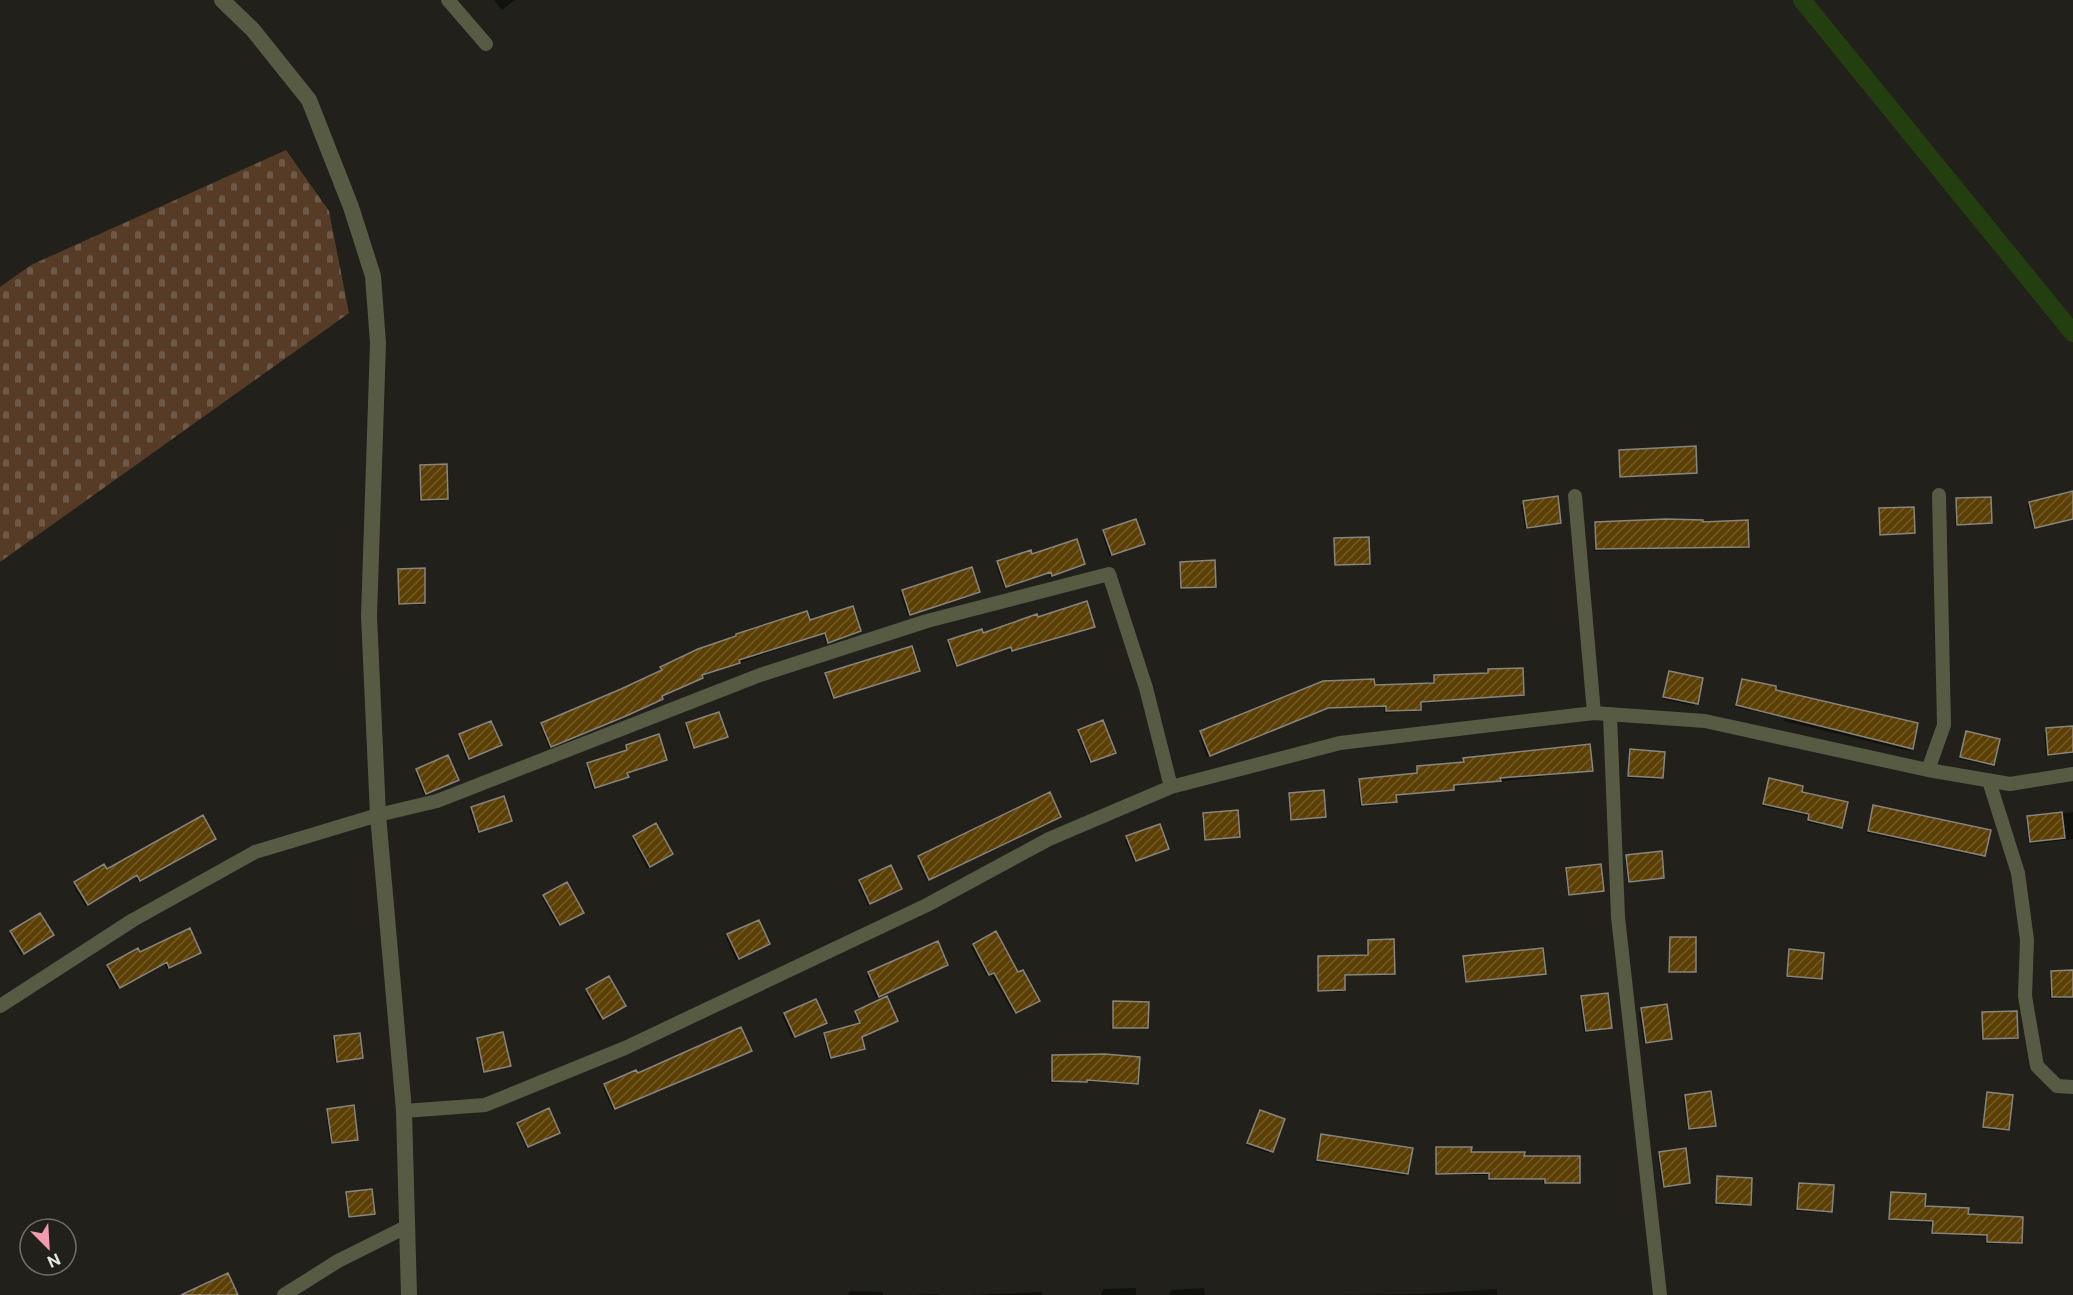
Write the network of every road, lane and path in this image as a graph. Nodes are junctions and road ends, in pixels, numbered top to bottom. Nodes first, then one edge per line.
1 (222, 0) edge
2 (447, 0) edge
3 (486, 44) dead end
4 (1939, 495) dead end
5 (1575, 496) dead end
6 (1594, 713) junction
7 (1610, 715) junction
8 (1928, 770) junction
9 (2073, 774) edge
10 (1989, 781) junction
11 (1171, 788) junction
12 (378, 815) junction
13 (0, 1006) edge
14 (2073, 1087) edge
15 (404, 1111) junction
16 (406, 1227) junction
17 (284, 1295) edge
18 (410, 1295) edge
19 (1660, 1295) edge

1 - 12 street
2 - 3 street
4 - 8 street
5 - 6 street
6 - 7 street
6 - 11 street
7 - 8 street
7 - 19 street
8 - 10 street
9 - 10 street
10 - 14 street
11 - 12 street
11 - 15 street
12 - 13 street
12 - 15 street
15 - 16 street
16 - 17 street
16 - 18 street

